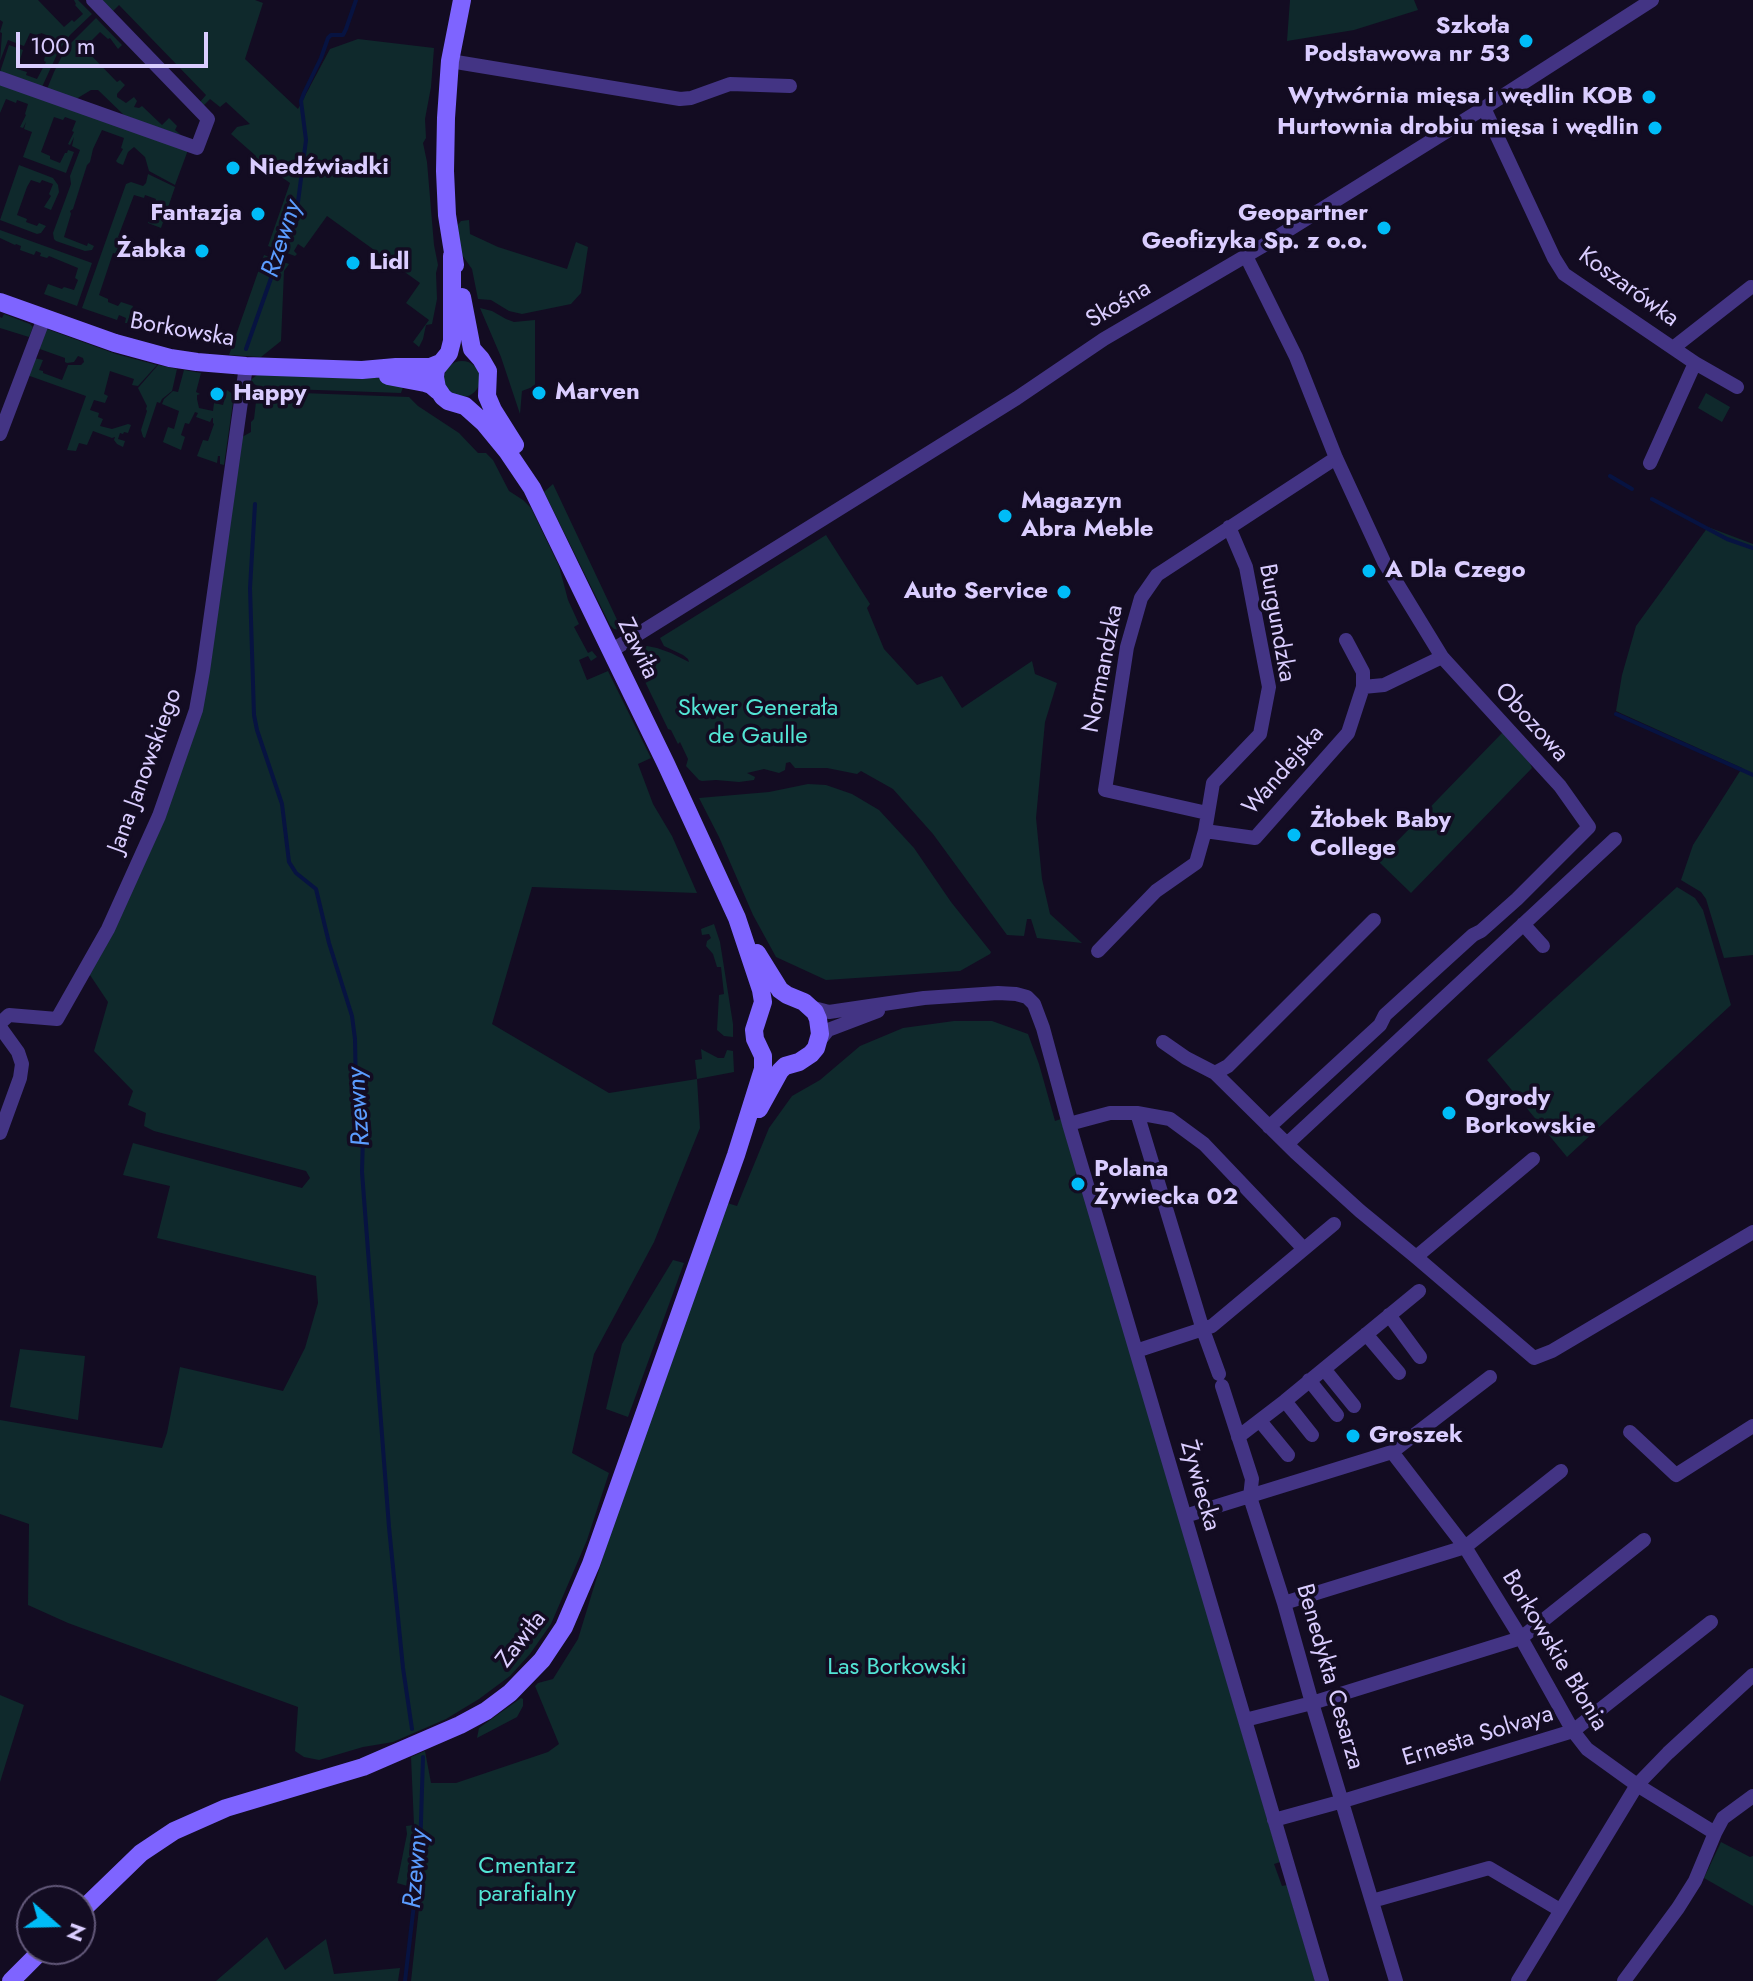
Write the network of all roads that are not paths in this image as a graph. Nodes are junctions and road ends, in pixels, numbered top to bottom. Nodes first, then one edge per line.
1 (93, 0) edge
2 (462, 0) edge
3 (1652, 0) edge
4 (450, 61) junction
5 (0, 78) edge
6 (790, 86) dead end
7 (1484, 108) junction
8 (452, 256) junction
9 (1246, 256) junction
10 (1751, 287) dead end
11 (0, 302) edge
12 (44, 318) junction
13 (1673, 348) junction
14 (476, 355) junction
15 (443, 359) junction
16 (1695, 363) junction
17 (246, 366) junction
18 (362, 370) junction
19 (1737, 387) dead end
20 (487, 388) junction
21 (438, 391) junction
22 (462, 405) junction
23 (0, 434) edge
24 (1336, 458) junction
25 (1650, 463) dead end
26 (532, 488) junction
27 (1229, 527) junction
28 (1346, 640) dead end
29 (611, 651) junction
30 (1442, 657) junction
31 (1363, 687) junction
32 (1207, 813) junction
33 (1205, 831) junction
34 (1615, 839) dead end
35 (737, 918) junction
36 (1374, 920) dead end
37 (1523, 924) junction
38 (1543, 946) dead end
39 (1098, 951) dead end
40 (900, 1002) junction
41 (803, 1003) junction
42 (759, 1014) junction
43 (0, 1025) edge
44 (819, 1041) junction
45 (1163, 1042) dead end
46 (761, 1050) junction
47 (792, 1063) junction
48 (1215, 1073) junction
49 (1137, 1113) junction
50 (1069, 1124) junction
51 (1269, 1127) junction
52 (0, 1133) edge
53 (1287, 1144) junction
54 (736, 1155) junction
55 (1533, 1159) dead end
56 (1334, 1224) dead end
57 (1753, 1232) edge
58 (1304, 1249) junction
59 (1416, 1257) junction
60 (1419, 1291) dead end
61 (1389, 1315) junction
62 (1203, 1330) junction
63 (1366, 1334) junction
64 (1136, 1351) junction
65 (1420, 1357) dead end
66 (1324, 1369) junction
67 (1399, 1373) dead end
68 (1490, 1377) dead end
69 (1309, 1380) junction
70 (1285, 1401) junction
71 (1354, 1406) dead end
72 (1337, 1415) dead end
73 (1260, 1421) junction
74 (1753, 1426) edge
75 (1630, 1432) dead end
76 (1312, 1435) dead end
77 (1238, 1437) junction
78 (1392, 1452) junction
79 (1288, 1455) dead end
80 (1561, 1471) dead end
81 (1250, 1497) junction
82 (1185, 1516) junction
83 (1644, 1540) dead end
84 (1465, 1547) junction
85 (1284, 1603) junction
86 (1711, 1622) dead end
87 (1521, 1638) junction
88 (1753, 1675) edge
89 (1312, 1703) junction
90 (1245, 1720) junction
91 (1573, 1731) junction
92 (1637, 1785) junction
93 (1753, 1796) edge
94 (1343, 1801) junction
95 (1274, 1820) junction
96 (1715, 1833) junction
97 (96, 1897) edge
98 (1372, 1901) junction
99 (1560, 1910) junction
100 (27, 1965) edge
101 (11, 1981) edge
102 (1322, 1981) edge
103 (1396, 1981) edge
104 (1518, 1981) edge
105 (1624, 1981) edge

1 - 5 street
2 - 4 street, Zawiła
3 - 7 street, Skośna
4 - 6 street
4 - 8 street, Zawiła
7 - 9 street, Skośna
7 - 13 street, Koszarówka
8 - 14 street, Zawiła
8 - 15 street, Zawiła
9 - 24 street, Obozowa
9 - 29 street, Skośna
10 - 13 street
11 - 12 street, Borkowska
12 - 17 street, Borkowska
12 - 23 street
13 - 16 street, Koszarówka
14 - 15 street
14 - 20 street, Zawiła
15 - 18 street, Borkowska
15 - 21 street, Zawiła
16 - 19 street, Koszarówka
16 - 25 street
17 - 18 street, Borkowska
17 - 43 street, Jana Janowskiego
18 - 21 street, Borkowska
20 - 22 street
20 - 26 street, Zawiła
21 - 22 street, Zawiła
22 - 26 street, Zawiła
24 - 27 street, Normandzka
24 - 30 street, Obozowa
26 - 29 street, Zawiła
27 - 32 street, Burgundzka
27 - 32 street, Normandzka
28 - 31 street
29 - 35 street, Zawiła
30 - 31 street
30 - 51 street, Obozowa
31 - 33 street, Wandejska
32 - 33 street, Burgundzka
33 - 39 street, Burgundzka
34 - 37 street
35 - 41 street, Zawiła
35 - 42 street, Zawiła
36 - 48 street
37 - 38 street
37 - 53 street
40 - 41 street
40 - 44 street
40 - 50 street, Żywiecka
41 - 42 street
41 - 44 street, Zawiła
42 - 46 street, Zawiła
43 - 52 street, Jana Janowskiego
44 - 47 street, Zawiła
45 - 48 street
46 - 47 street
46 - 54 street, Zawiła
47 - 54 street, Zawiła
48 - 51 street
49 - 50 street
49 - 58 street
49 - 62 street, Benedykta Cesarza
50 - 64 street, Żywiecka
51 - 53 street
53 - 59 street
54 - 97 street, Zawiła
55 - 59 street
56 - 58 street
57 - 59 street
58 - 62 street
60 - 61 street
61 - 63 street
61 - 65 street
62 - 64 street
62 - 77 street, Benedykta Cesarza
63 - 66 street
63 - 67 street
64 - 82 street, Żywiecka
66 - 69 street
66 - 71 street
68 - 78 street
69 - 70 street
69 - 72 street
70 - 73 street
70 - 76 street
73 - 77 street
73 - 79 street
74 - 75 street
77 - 81 street, Benedykta Cesarza
78 - 81 street
78 - 84 street, Borkowskie Błonia
80 - 84 street
81 - 82 street
81 - 85 street, Benedykta Cesarza
82 - 90 street, Żywiecka
83 - 87 street
84 - 85 street
84 - 87 street, Borkowskie Błonia
85 - 89 street, Benedykta Cesarza
86 - 91 street, Ernesta Solvaya
87 - 89 street
87 - 91 street, Borkowskie Błonia
88 - 92 street
89 - 90 street
89 - 94 street, Benedykta Cesarza
90 - 95 street, Żywiecka
91 - 92 street, Borkowskie Błonia
91 - 94 street, Ernesta Solvaya
92 - 96 street, Borkowskie Błonia
92 - 99 street
93 - 96 street
94 - 95 street, Ernesta Solvaya
94 - 98 street, Benedykta Cesarza
95 - 102 street, Żywiecka
96 - 105 street
98 - 99 street
98 - 103 street, Benedykta Cesarza
99 - 104 street
100 - 101 street

